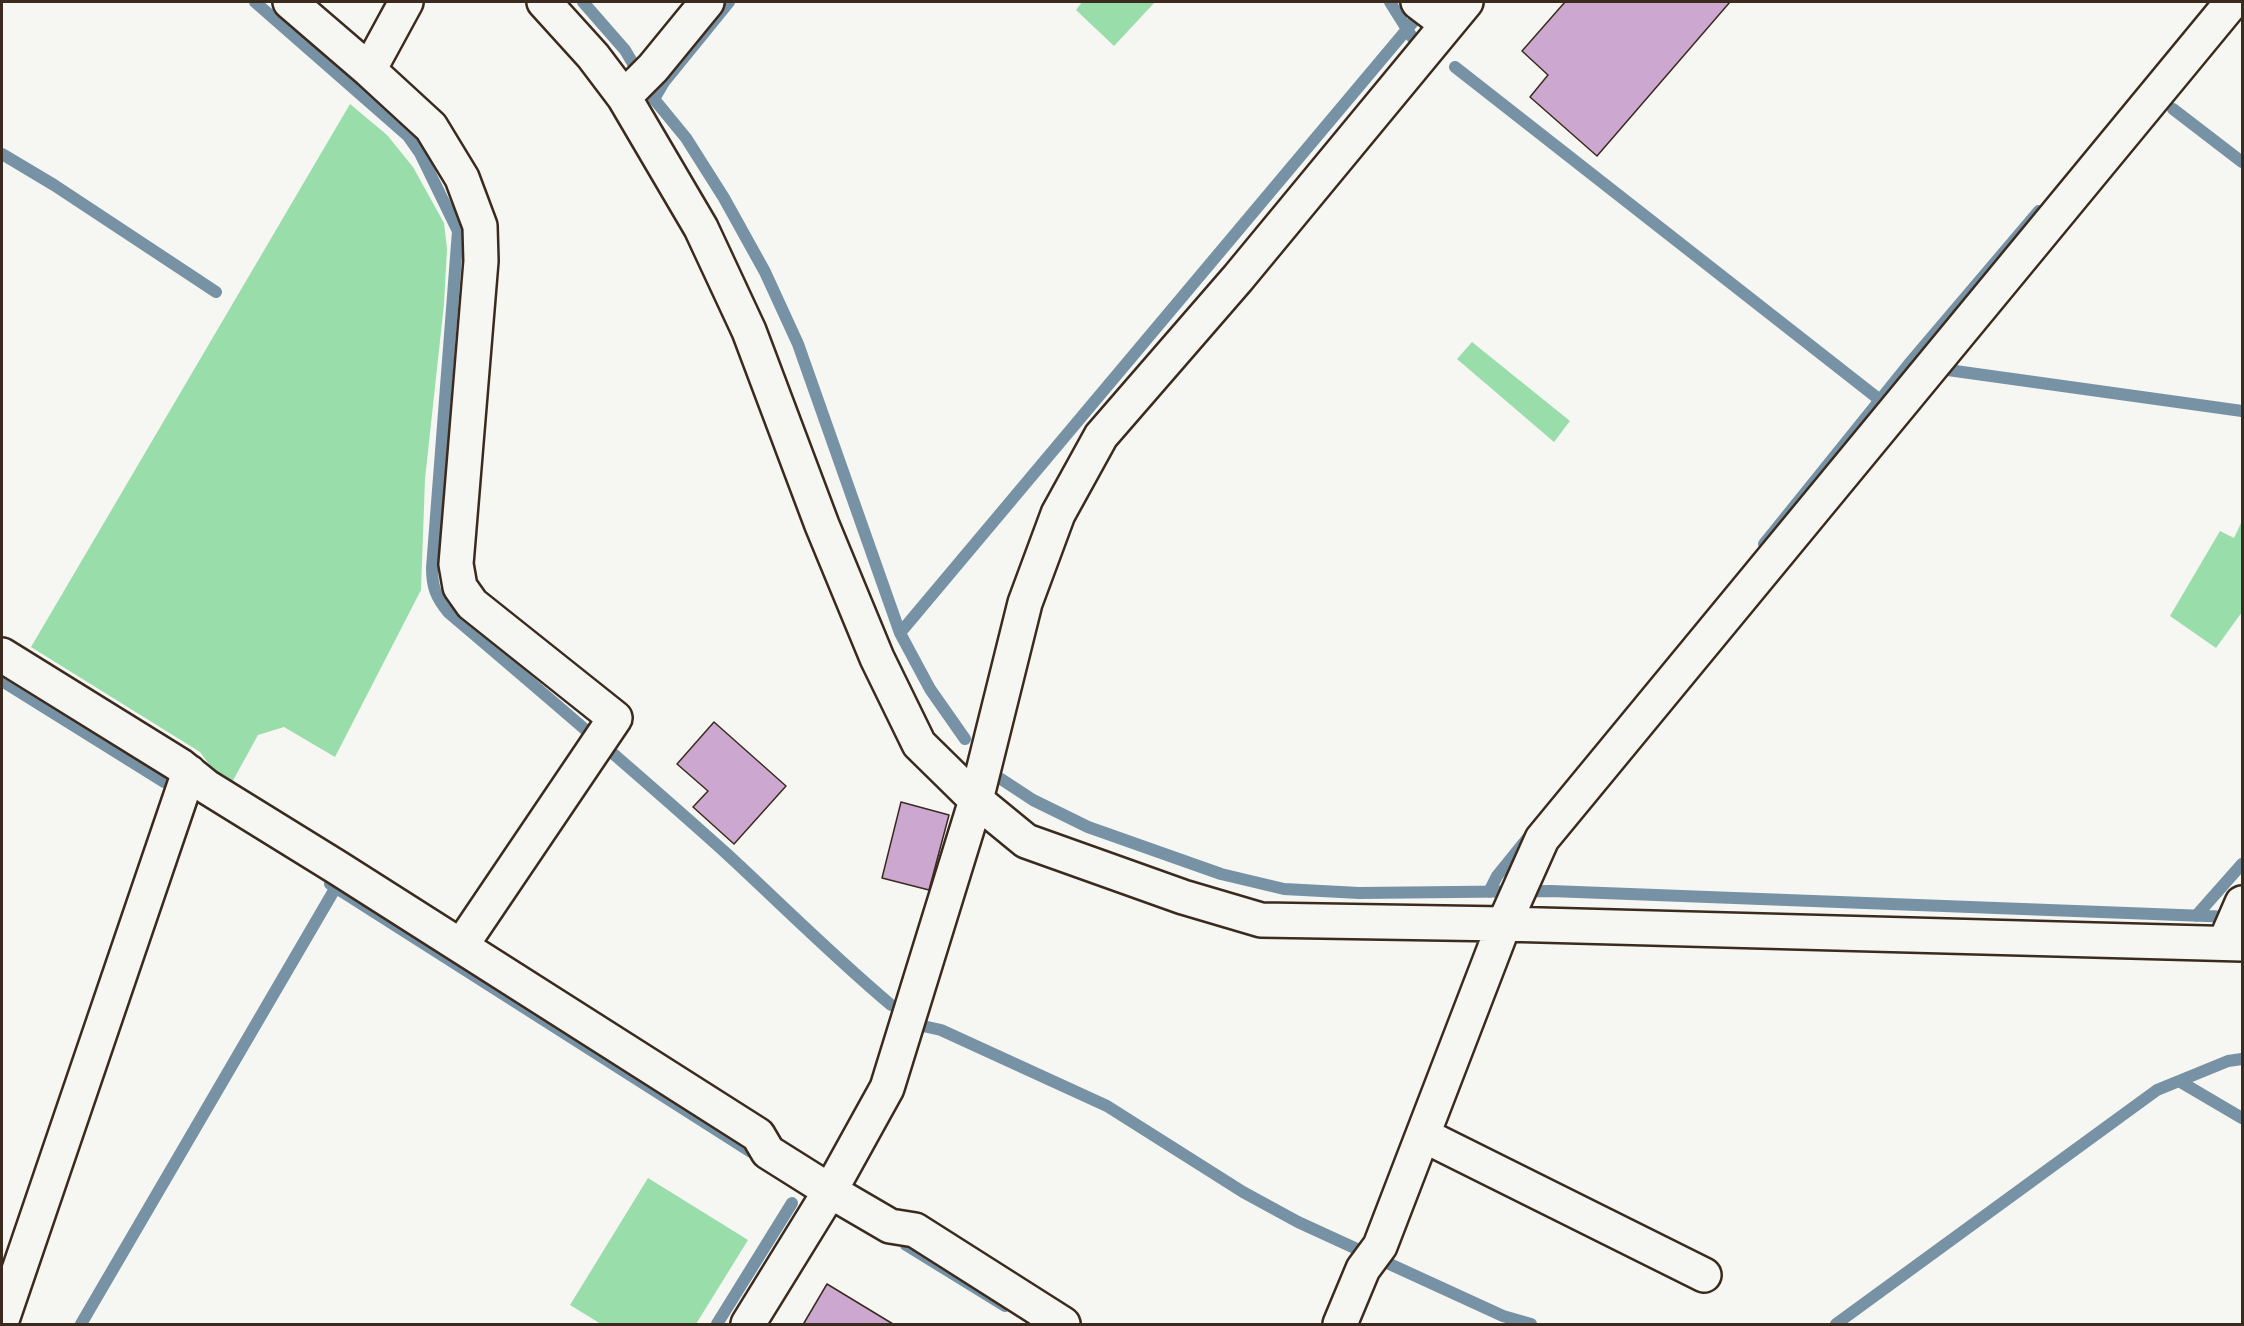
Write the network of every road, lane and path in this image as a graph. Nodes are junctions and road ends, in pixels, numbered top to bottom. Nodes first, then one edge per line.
1 (290, 2) edge
2 (406, 2) edge
3 (544, 2) edge
4 (707, 2) edge
5 (2232, 2) edge
6 (1437, 9) edge
7 (369, 70) junction
8 (636, 85) junction
9 (2, 655) edge
10 (189, 772) junction
11 (976, 800) junction
12 (1508, 915) junction
13 (2235, 930) edge
14 (461, 946) junction
15 (1423, 1135) junction
16 (830, 1191) junction
17 (1704, 1275) dead end
18 (2, 1320) edge
19 (748, 1324) edge
20 (1063, 1324) edge
21 (1340, 1324) edge

1 - 7 street
2 - 7 street
3 - 8 street
4 - 8 street
5 - 12 street
6 - 11 street
7 - 14 street
8 - 11 street
9 - 10 street
10 - 14 street
10 - 18 street
11 - 12 street
11 - 16 street
12 - 13 street
12 - 15 street
14 - 16 street
15 - 17 street
15 - 21 street
16 - 19 street
16 - 20 street

